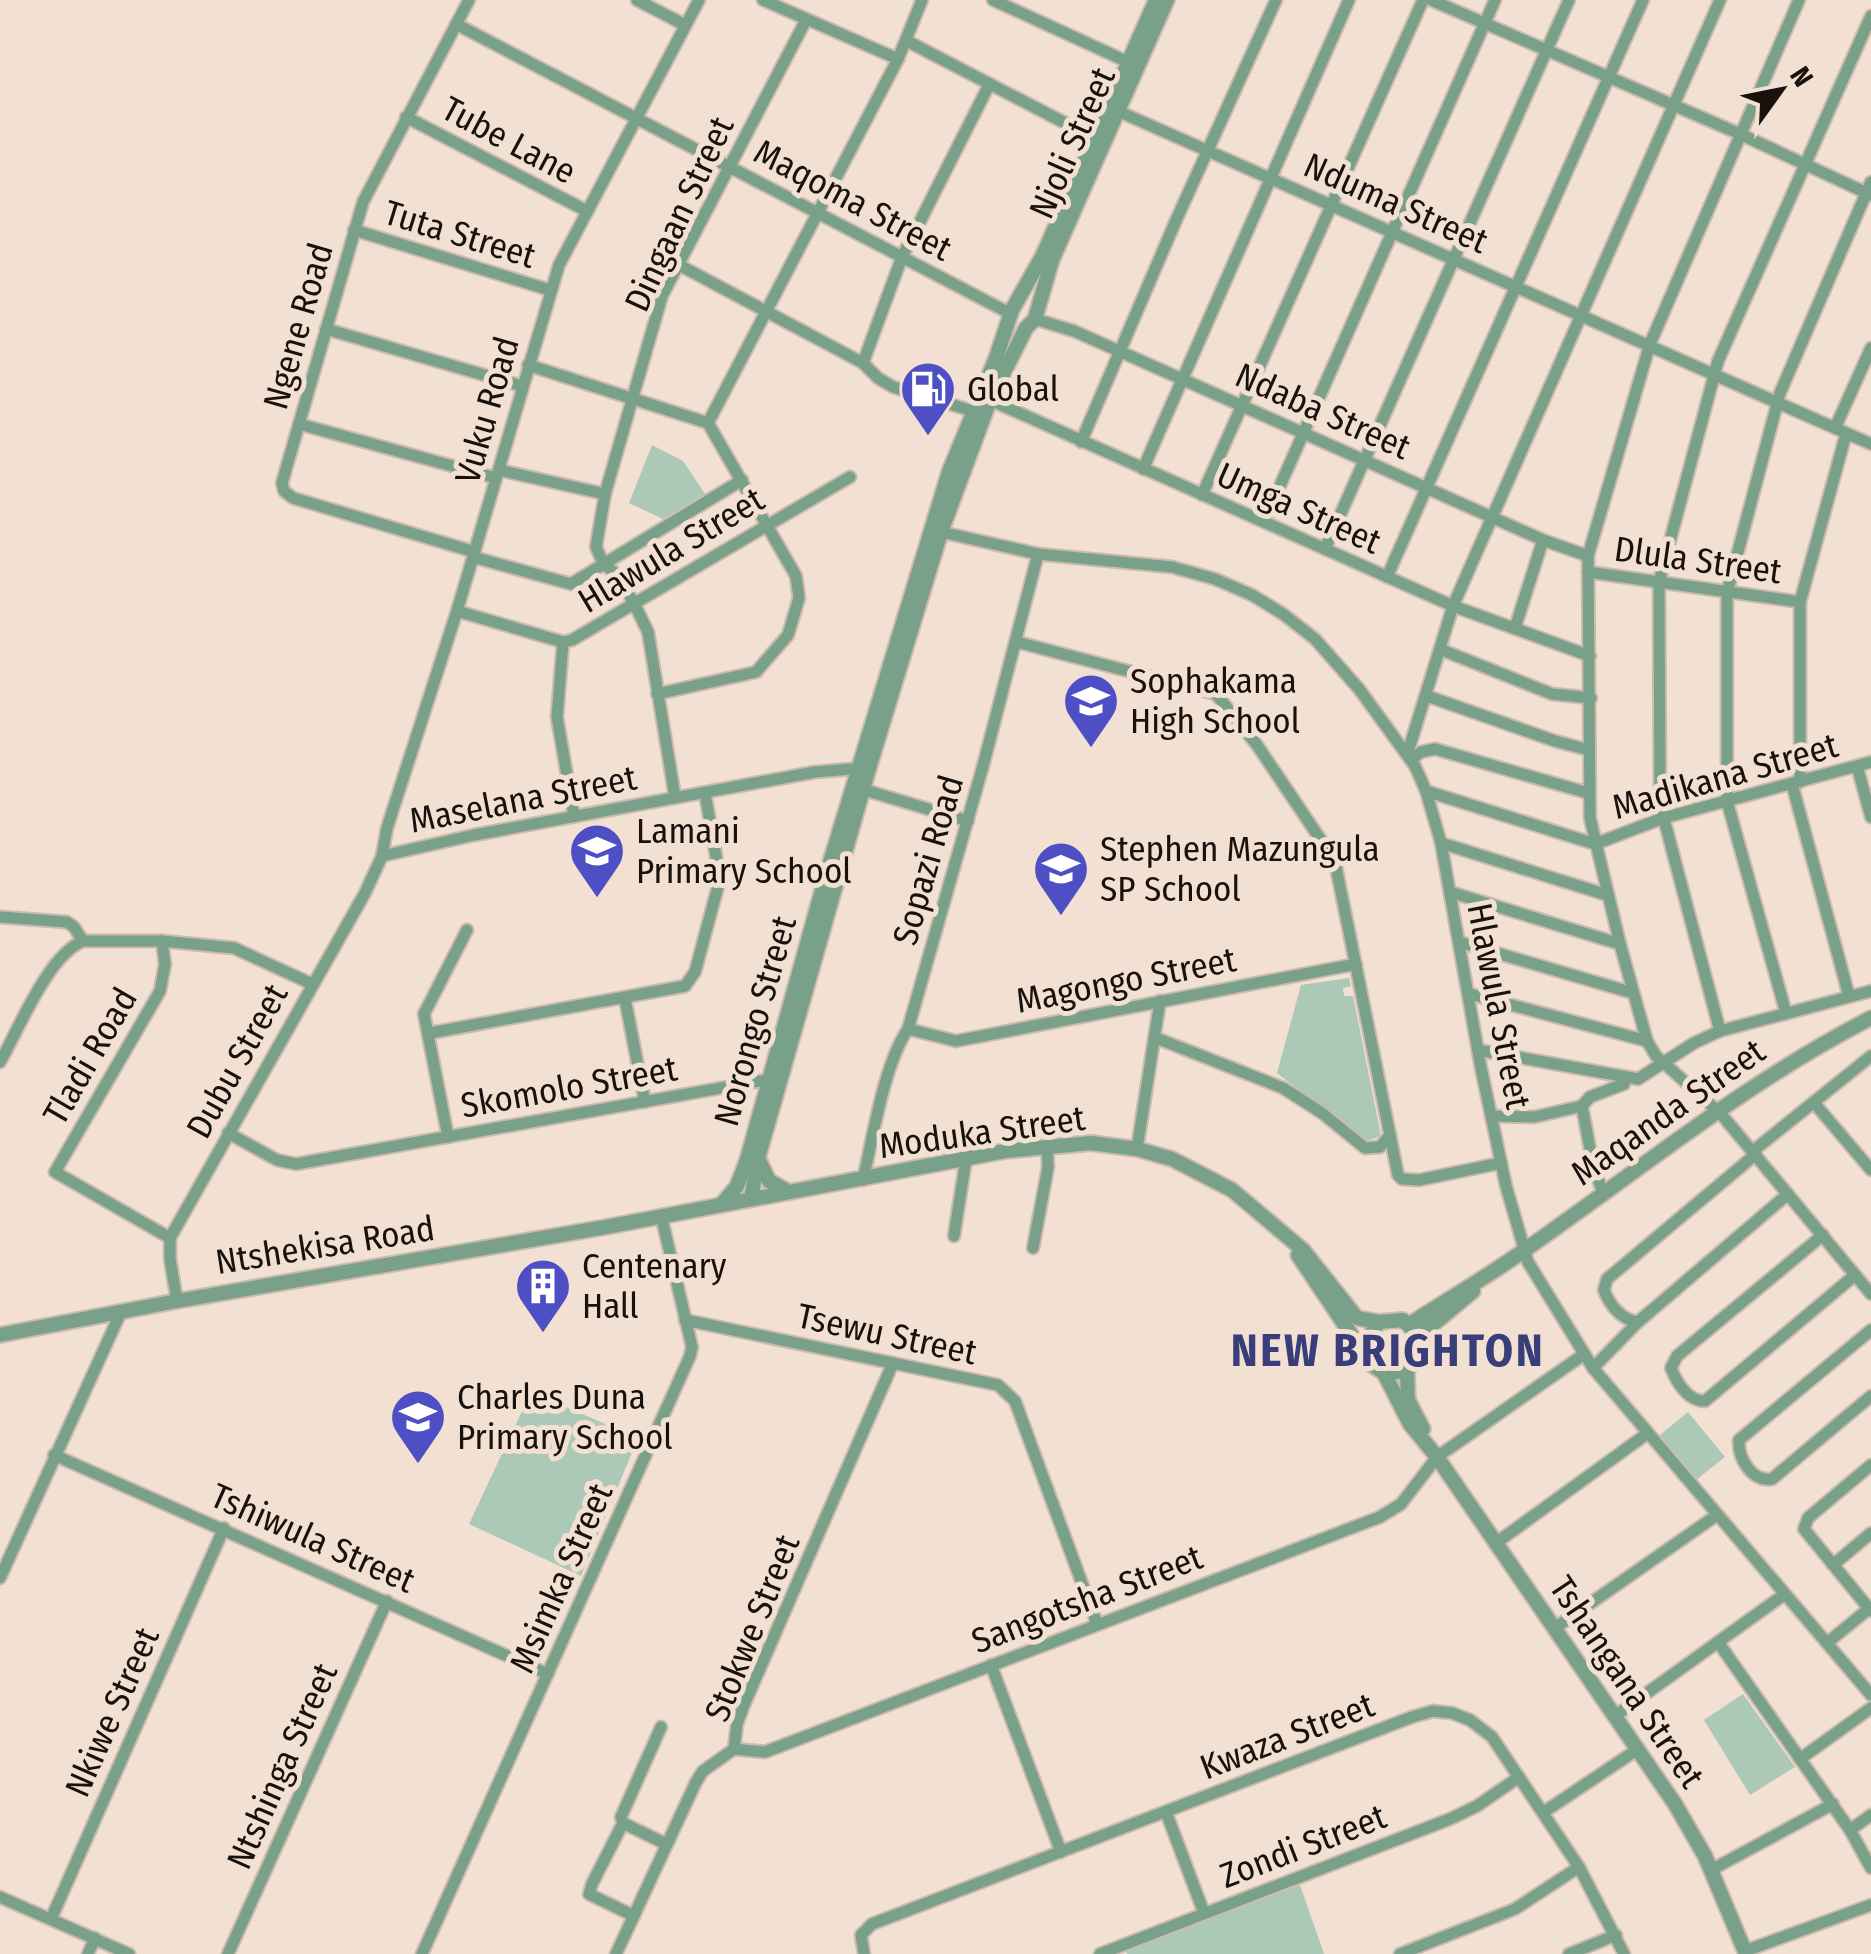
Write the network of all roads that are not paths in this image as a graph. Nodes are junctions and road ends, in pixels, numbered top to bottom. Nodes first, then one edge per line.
1 (468, 0) edge
2 (637, 0) edge
3 (699, 0) edge
4 (763, 0) edge
5 (922, 0) edge
6 (992, 0) edge
7 (1156, 0) edge
8 (1168, 0) edge
9 (1276, 0) edge
10 (1348, 0) edge
11 (1423, 0) edge
12 (1431, 0) edge
13 (1495, 0) edge
14 (1568, 0) edge
15 (1643, 0) edge
16 (1720, 0) edge
17 (1798, 0) edge
18 (1871, 16) edge
19 (806, 20) junction
20 (456, 24) junction
21 (1484, 24) junction
22 (685, 25) junction
23 (907, 40) junction
24 (1546, 52) junction
25 (898, 59) junction
26 (1128, 62) junction
27 (1609, 77) junction
28 (989, 85) junction
29 (1673, 105) junction
30 (1120, 112) junction
31 (406, 117) junction
32 (636, 119) junction
33 (1740, 134) junction
34 (1094, 138) junction
35 (1210, 149) junction
36 (1806, 164) junction
37 (729, 166) junction
38 (1272, 179) junction
39 (1869, 190) edge
40 (1331, 205) junction
41 (587, 212) junction
42 (815, 212) junction
43 (354, 230) junction
44 (1394, 232) junction
45 (902, 257) junction
46 (1453, 258) junction
47 (679, 265) junction
48 (1516, 286) junction
49 (550, 290) junction
50 (767, 310) junction
51 (1013, 312) junction
52 (1582, 316) junction
53 (1032, 320) junction
54 (326, 328) junction
55 (1650, 344) junction
56 (1871, 348) edge
57 (1120, 352) junction
58 (864, 363) junction
59 (528, 365) junction
60 (1716, 373) junction
61 (1182, 379) junction
62 (522, 386) junction
63 (634, 398) junction
64 (990, 400) junction
65 (1778, 401) junction
66 (1241, 406) junction
67 (973, 411) junction
68 (708, 423) junction
69 (299, 424) junction
70 (1841, 431) junction
71 (1303, 433) junction
72 (1081, 442) junction
73 (1871, 444) edge
74 (1365, 460) junction
75 (1143, 469) junction
76 (498, 474) junction
77 (850, 477) dead end
78 (742, 480) junction
79 (1426, 487) junction
80 (605, 494) junction
81 (1202, 495) junction
82 (1494, 515) junction
83 (1264, 522) junction
84 (768, 524) junction
85 (941, 532) junction
86 (1544, 540) junction
87 (1325, 548) junction
88 (474, 554) junction
89 (1038, 554) junction
90 (1588, 556) junction
91 (927, 559) junction
92 (603, 563) junction
93 (1588, 572) junction
94 (1386, 576) junction
95 (1659, 582) junction
96 (1727, 593) junction
97 (1800, 602) junction
98 (634, 603) junction
99 (1453, 606) junction
100 (457, 611) junction
101 (1514, 628) junction
102 (563, 642) junction
103 (1017, 642) junction
104 (1442, 650) junction
105 (1590, 656) junction
106 (657, 694) junction
107 (1427, 696) junction
108 (1591, 698) junction
109 (1589, 750) junction
110 (1409, 758) junction
111 (1871, 762) edge
112 (1857, 766) junction
113 (865, 768) junction
114 (1796, 783) junction
115 (859, 788) junction
116 (1426, 791) junction
117 (706, 792) junction
118 (1588, 793) junction
119 (675, 797) junction
120 (1727, 800) junction
121 (574, 816) junction
122 (1871, 817) edge
123 (1664, 818) junction
124 (968, 821) junction
125 (1442, 843) junction
126 (1595, 844) junction
127 (382, 856) junction
128 (1450, 892) junction
129 (1607, 895) junction
130 (0, 917) edge
131 (467, 930) dead end
132 (82, 941) junction
133 (162, 941) junction
134 (1459, 942) junction
135 (1620, 944) junction
136 (1356, 964) junction
137 (312, 984) junction
138 (1871, 991) edge
139 (1633, 993) junction
140 (1470, 994) junction
141 (1849, 996) junction
142 (626, 999) junction
143 (1160, 1001) junction
144 (1786, 1014) junction
145 (1871, 1018) edge
146 (908, 1029) junction
147 (1720, 1031) junction
148 (430, 1033) junction
149 (1156, 1038) junction
150 (1647, 1041) junction
151 (1478, 1050) junction
152 (1869, 1061) edge
153 (0, 1062) edge
154 (1663, 1066) junction
155 (771, 1079) junction
156 (1625, 1079) junction
157 (645, 1102) junction
158 (1815, 1104) junction
159 (1582, 1106) junction
160 (1716, 1109) junction
161 (1491, 1116) junction
162 (228, 1133) junction
163 (1390, 1134) junction
164 (448, 1137) junction
165 (1046, 1146) junction
166 (1138, 1150) junction
167 (1754, 1153) junction
168 (758, 1158) junction
169 (966, 1159) junction
170 (1501, 1163) junction
171 (1871, 1170) edge
172 (863, 1180) junction
173 (789, 1192) junction
174 (1603, 1193) junction
175 (1788, 1194) junction
176 (751, 1199) junction
177 (721, 1205) junction
178 (660, 1214) junction
179 (1823, 1235) junction
180 (954, 1236) dead end
181 (1288, 1237) junction
182 (170, 1238) junction
183 (1033, 1248) dead end
184 (1524, 1251) junction
185 (1855, 1275) junction
186 (1871, 1294) edge
187 (177, 1300) junction
188 (120, 1312) junction
189 (685, 1320) junction
190 (1379, 1322) junction
191 (1638, 1322) junction
192 (1414, 1330) junction
193 (1871, 1330) edge
194 (0, 1335) edge
195 (1582, 1354) junction
196 (1367, 1357) junction
197 (893, 1363) junction
198 (1593, 1368) junction
199 (1407, 1371) junction
200 (1384, 1374) junction
201 (1871, 1396) edge
202 (1648, 1432) junction
203 (54, 1455) junction
204 (1437, 1457) junction
205 (1871, 1465) edge
206 (1717, 1515) junction
207 (224, 1528) junction
208 (1871, 1533) edge
209 (1496, 1543) junction
210 (1832, 1565) junction
211 (0, 1578) edge
212 (1786, 1594) junction
213 (387, 1601) junction
214 (1870, 1609) edge
215 (1097, 1624) junction
216 (1555, 1628) junction
217 (1718, 1642) junction
218 (1827, 1642) junction
219 (991, 1665) junction
220 (548, 1674) junction
221 (1871, 1695) edge
222 (1871, 1708) edge
223 (1615, 1716) junction
224 (661, 1727) dead end
225 (734, 1749) junction
226 (1638, 1750) junction
227 (1800, 1758) junction
228 (1519, 1777) junction
229 (1833, 1804) junction
230 (1166, 1812) junction
231 (1544, 1812) junction
232 (1871, 1815) edge
233 (623, 1824) junction
234 (1850, 1830) junction
235 (666, 1844) junction
236 (1062, 1852) junction
237 (1578, 1867) junction
238 (1871, 1868) edge
239 (1711, 1870) junction
240 (0, 1897) edge
241 (1871, 1906) edge
242 (1204, 1913) junction
243 (634, 1916) junction
244 (51, 1919) junction
245 (1616, 1935) junction
246 (95, 1938) junction
247 (1745, 1953) edge
248 (88, 1954) edge
249 (129, 1954) edge
250 (228, 1954) edge
251 (422, 1954) edge
252 (616, 1954) edge
253 (864, 1954) edge
254 (1100, 1954) edge
255 (1400, 1954) edge
256 (1569, 1954) edge
257 (1624, 1954) edge

1 - 20 street, Ngene Road
2 - 22 street
3 - 22 street, Vuku Road
4 - 19 street
5 - 23 street
6 - 26 street
7 - 26 street, Njoli Street
8 - 30 street, Njoli Street
9 - 35 street
10 - 38 street
11 - 40 street
12 - 21 street
13 - 21 street
14 - 24 street
15 - 27 street
16 - 29 street
17 - 33 street
18 - 36 street
19 - 25 street
19 - 37 street, Dingaan Street
20 - 31 street, Ngene Road
20 - 32 street, Maqoma Street
21 - 24 street
21 - 44 street
22 - 32 street, Vuku Road
23 - 25 street
23 - 28 street
24 - 27 street
24 - 46 street
25 - 42 street
26 - 34 street, Njoli Street
27 - 29 street
27 - 48 street
28 - 34 street
28 - 45 street
29 - 33 street
29 - 52 street
30 - 35 street, Nduma Street
30 - 53 street, Njoli Street
31 - 41 street, Tube Lane
31 - 43 street, Ngene Road
32 - 37 street, Maqoma Street
32 - 41 street, Vuku Road
33 - 36 street
33 - 55 street
34 - 51 street, Njoli Street
35 - 38 street, Nduma Street
35 - 57 street
36 - 39 street
36 - 60 street
37 - 42 street, Maqoma Street
37 - 47 street, Dingaan Street
38 - 40 street, Nduma Street
38 - 61 street
39 - 65 street
40 - 44 street, Nduma Street
40 - 66 street
41 - 49 street, Vuku Road
42 - 45 street, Maqoma Street
42 - 50 street
43 - 49 street, Tuta Street
43 - 54 street, Ngene Road
44 - 46 street, Nduma Street
44 - 71 street
45 - 51 street, Maqoma Street
45 - 58 street
46 - 48 street, Nduma Street
46 - 74 street
47 - 50 street
47 - 63 street, Dingaan Street
48 - 52 street, Nduma Street
48 - 79 street
49 - 59 street, Vuku Road
50 - 58 street
50 - 68 street
51 - 53 street
51 - 53 street
51 - 67 street, Njoli Street
52 - 55 street, Nduma Street
52 - 82 street
53 - 57 street, Ndaba Street
53 - 64 street
54 - 62 street
54 - 69 street, Ngene Road
55 - 60 street, Nduma Street
55 - 90 street
56 - 70 street
57 - 61 street, Ndaba Street
57 - 72 street
58 - 67 street
59 - 62 street, Vuku Road
59 - 63 street
60 - 65 street, Nduma Street
60 - 95 street
61 - 66 street, Ndaba Street
61 - 75 street
62 - 76 street, Vuku Road
63 - 68 street
63 - 80 street, Dingaan Street
64 - 72 street, Umga Street
64 - 85 street
65 - 70 street, Nduma Street
65 - 96 street
66 - 71 street, Ndaba Street
66 - 81 street
67 - 91 street, Njoli Street
68 - 78 street
69 - 76 street
69 - 88 street, Ngene Road
70 - 73 street, Nduma Street
70 - 97 street
71 - 74 street, Ndaba Street
71 - 83 street
72 - 75 street, Umga Street
74 - 79 street, Ndaba Street
74 - 87 street
75 - 81 street, Umga Street
76 - 80 street
76 - 88 street, Vuku Road
77 - 84 street, Hlawula Street
78 - 84 street
78 - 92 street
79 - 82 street, Ndaba Street
79 - 94 street
80 - 92 street, Dingaan Street
81 - 83 street, Umga Street
82 - 86 street, Ndaba Street
82 - 99 street
83 - 87 street, Umga Street
84 - 98 street, Hlawula Street
84 - 106 street
85 - 89 street, Hlawula Street
85 - 91 street
86 - 90 street, Ndaba Street
86 - 101 street
87 - 94 street, Umga Street
88 - 92 street
88 - 100 street, Vuku Road
89 - 103 street, Sopazi Road
89 - 110 street, Hlawula Street
90 - 93 street
91 - 113 street, Norongo Street
92 - 98 street
93 - 95 street, Dlula Street
93 - 105 street
94 - 99 street, Umga Street
95 - 96 street, Dlula Street
95 - 123 street
96 - 97 street, Dlula Street
96 - 120 street
97 - 114 street
98 - 102 street, Hlawula Street
98 - 106 street, Maselana Street
99 - 101 street, Umga Street
99 - 104 street
100 - 102 street, Hlawula Street
100 - 127 street, Vuku Road
101 - 105 street, Umga Street
102 - 121 street
103 - 124 street, Sopazi Road
103 - 136 street
104 - 107 street
104 - 108 street
105 - 108 street
106 - 119 street, Maselana Street
107 - 109 street
107 - 110 street
108 - 109 street
109 - 118 street
110 - 116 street, Hlawula Street
110 - 118 street
111 - 112 street, Madikana Street
112 - 114 street, Madikana Street
112 - 122 street
113 - 115 street, Norongo Street
113 - 117 street, Maselana Street
114 - 120 street, Madikana Street
114 - 141 street
115 - 124 street
115 - 155 street, Norongo Street
115 - 168 street, Norongo Street
116 - 125 street, Hlawula Street
116 - 126 street
117 - 119 street, Maselana Street
117 - 142 street
118 - 126 street
119 - 121 street, Maselana Street
120 - 123 street, Madikana Street
120 - 144 street
121 - 127 street, Maselana Street
123 - 126 street, Madikana Street
123 - 147 street
124 - 146 street, Sopazi Road
125 - 128 street, Hlawula Street
125 - 129 street
126 - 129 street
127 - 137 street, Dubu Street
128 - 134 street, Hlawula Street
128 - 135 street
129 - 135 street
130 - 132 street
131 - 148 street
132 - 133 street, Tladi Road
132 - 153 street, Tladi Road
133 - 137 street
133 - 182 street, Tladi Road
134 - 139 street
134 - 140 street, Hlawula Street
135 - 139 street
136 - 143 street, Magongo Street
136 - 163 street
137 - 162 street, Dubu Street
138 - 141 street
139 - 150 street
140 - 150 street
140 - 151 street, Hlawula Street
141 - 144 street
142 - 148 street
142 - 157 street
143 - 146 street, Magongo Street
143 - 149 street
144 - 147 street
145 - 160 street, Maqanda Street
146 - 172 street, Sopazi Road
147 - 154 street
148 - 164 street
149 - 163 street
149 - 166 street
150 - 154 street
151 - 156 street
151 - 161 street, Hlawula Street
152 - 158 street
154 - 156 street
154 - 160 street
155 - 157 street, Skomolo Street
155 - 177 street, Norongo Street
156 - 159 street
157 - 164 street, Skomolo Street
158 - 167 street
158 - 171 street
159 - 161 street
159 - 174 street
160 - 167 street
160 - 174 street, Maqanda Street
161 - 170 street, Hlawula Street
162 - 164 street, Skomolo Street
162 - 182 street, Dubu Street
163 - 170 street
165 - 166 street, Moduka Street
165 - 169 street, Moduka Street
165 - 183 street
166 - 181 street, Moduka Street
167 - 175 street
167 - 191 street
168 - 173 street, Norongo Street
168 - 176 street, Norongo Street
169 - 172 street, Moduka Street
169 - 180 street
170 - 184 street, Hlawula Street
172 - 173 street, Moduka Street
173 - 176 street, Moduka Street
174 - 184 street, Maqanda Street
175 - 179 street
175 - 191 street
176 - 177 street, Moduka Street
177 - 178 street, Moduka Street
178 - 187 street, Ntshekisa Road
178 - 189 street, Msimka Street
179 - 185 street
179 - 185 street
181 - 190 street, Moduka Street
181 - 196 street, Moduka Street
182 - 187 street
184 - 192 street, Maqanda Street
184 - 195 street, Hlawula Street
185 - 186 street
187 - 188 street, Ntshekisa Road
188 - 194 street, Ntshekisa Road
188 - 203 street
189 - 197 street, Tsewu Street
189 - 220 street, Msimka Street
190 - 192 street
190 - 196 street
191 - 198 street
192 - 199 street
193 - 201 street
195 - 198 street, Hlawula Street
195 - 204 street, Sangotsha Street
196 - 200 street
197 - 215 street, Tsewu Street
197 - 225 street, Stokwe Street
198 - 202 street, Hlawula Street
199 - 200 street
199 - 204 street, Tshangana Street
200 - 204 street, Tshangana Street
202 - 206 street, Hlawula Street
202 - 209 street
203 - 207 street, Tshiwula Street
203 - 211 street
204 - 209 street, Tshangana Street
204 - 215 street, Sangotsha Street
205 - 210 street
206 - 212 street, Hlawula Street
206 - 216 street
207 - 213 street, Tshiwula Street
207 - 244 street, Nkiwe Street
208 - 210 street
209 - 216 street, Tshangana Street
210 - 214 street
212 - 217 street
212 - 218 street, Hlawula Street
213 - 220 street, Tshiwula Street
213 - 250 street, Ntshinga Street
214 - 218 street
215 - 219 street, Sangotsha Street
216 - 223 street, Tshangana Street
217 - 223 street
217 - 227 street
218 - 221 street, Hlawula Street
219 - 225 street, Sangotsha Street
219 - 236 street
220 - 251 street, Msimka Street
222 - 227 street
223 - 226 street, Tshangana Street
224 - 233 street
225 - 235 street, Stokwe Street
226 - 231 street
226 - 239 street, Tshangana Street
227 - 229 street
228 - 230 street, Kwaza Street
228 - 231 street, Kwaza Street
228 - 242 street, Zondi Street
229 - 234 street
229 - 239 street
230 - 236 street, Kwaza Street
230 - 242 street
231 - 237 street, Kwaza Street
232 - 234 street
233 - 235 street
233 - 243 street
234 - 238 street
235 - 243 street, Stokwe Street
236 - 253 street, Kwaza Street
237 - 245 street, Kwaza Street
237 - 255 street
239 - 247 street, Tshangana Street
240 - 244 street
241 - 247 street
242 - 254 street, Zondi Street
243 - 252 street, Stokwe Street
244 - 246 street
245 - 256 street
245 - 257 street, Kwaza Street
246 - 248 street
246 - 249 street

